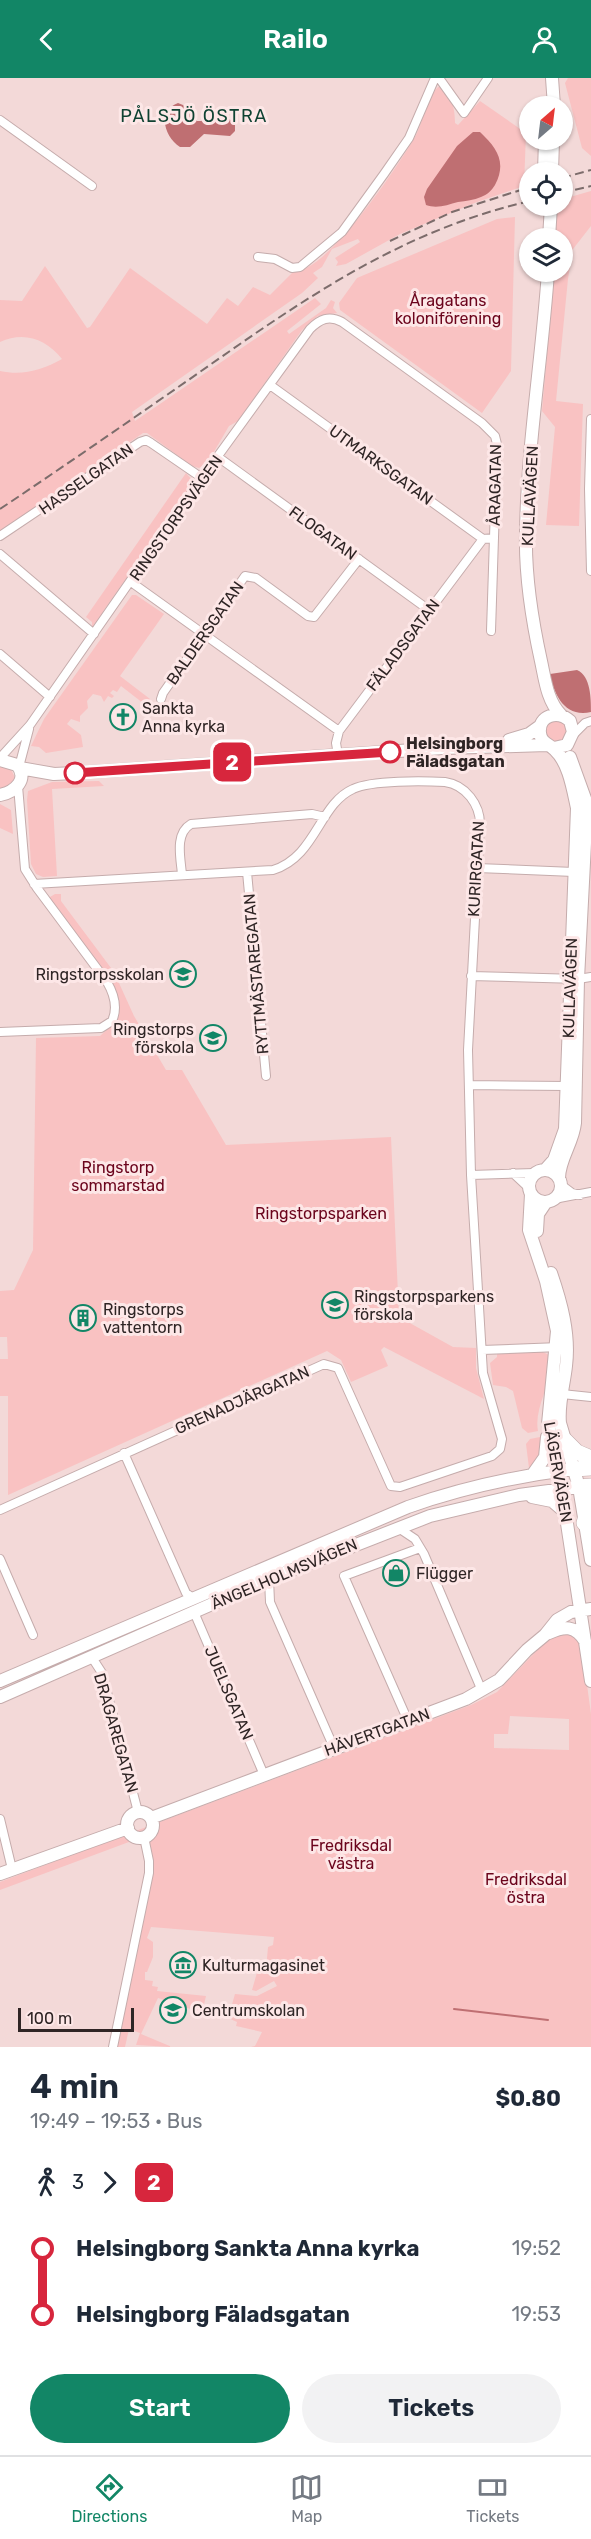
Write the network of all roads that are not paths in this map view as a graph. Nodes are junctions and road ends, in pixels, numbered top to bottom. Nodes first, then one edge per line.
1 (437, 78) edge
2 (488, 78) edge
3 (544, 78) edge
4 (552, 78) edge
5 (545, 96) edge
6 (553, 96) edge
7 (0, 120) edge
8 (92, 186) dead end
9 (258, 257) dead end
10 (539, 282) edge
11 (547, 282) edge
12 (328, 318) joint
13 (270, 385) junction
14 (591, 419) edge
15 (218, 457) junction
16 (202, 478) junction
17 (0, 536) edge
18 (494, 538) junction
19 (483, 539) junction
20 (0, 554) edge
21 (359, 559) junction
22 (591, 571) edge
23 (131, 582) junction
24 (429, 610) junction
25 (491, 631) dead end
26 (94, 634) junction
27 (204, 634) junction
28 (1, 656) edge
29 (50, 697) junction
30 (161, 699) dead end
31 (565, 718) junction
32 (544, 722) junction
33 (588, 722) edge
34 (30, 725) junction
35 (339, 731) junction
36 (571, 738) junction
37 (475, 746) junction
38 (551, 747) junction
39 (338, 755) junction
40 (0, 759) edge
41 (20, 767) junction
42 (54, 774) junction
43 (19, 785) junction
44 (0, 795) edge
45 (20, 816) junction
46 (325, 818) junction
47 (477, 868) junction
48 (247, 872) junction
49 (574, 872) junction
50 (182, 875) junction
51 (34, 884) junction
52 (471, 976) junction
53 (580, 978) edge
54 (0, 1032) edge
55 (266, 1076) dead end
56 (469, 1085) junction
57 (567, 1086) junction
58 (558, 1161) junction
59 (540, 1172) junction
60 (513, 1173) junction
61 (471, 1175) junction
62 (560, 1181) junction
63 (530, 1191) junction
64 (591, 1192) edge
65 (580, 1195) junction
66 (550, 1200) junction
67 (562, 1347) junction
68 (482, 1350) junction
69 (562, 1394) junction
70 (591, 1397) edge
71 (548, 1424) junction
72 (565, 1440) junction
73 (124, 1453) junction
74 (591, 1458) edge
75 (591, 1468) edge
76 (566, 1470) junction
77 (533, 1474) junction
78 (585, 1486) edge
79 (561, 1489) junction
80 (519, 1495) junction
81 (591, 1498) edge
82 (0, 1510) edge
83 (565, 1512) junction
84 (584, 1522) junction
85 (400, 1529) junction
86 (420, 1548) junction
87 (0, 1558) edge
88 (591, 1560) edge
89 (269, 1579) junction
90 (189, 1594) junction
91 (585, 1604) edge
92 (194, 1612) junction
93 (33, 1635) dead end
94 (545, 1635) junction
95 (585, 1641) junction
96 (527, 1650) junction
97 (91, 1656) junction
98 (0, 1681) edge
99 (591, 1681) edge
100 (483, 1691) junction
101 (0, 1697) edge
102 (408, 1721) junction
103 (334, 1748) junction
104 (264, 1775) junction
105 (138, 1812) junction
106 (151, 1818) junction
107 (0, 1819) edge
108 (128, 1828) junction
109 (144, 1837) junction
110 (12, 1869) junction
111 (0, 1874) edge
112 (112, 2047) edge

1 - 2 street
1 - 9 street
3 - 5 street
4 - 6 street
7 - 8 street
10 - 32 street, KULLAVÄGEN
11 - 31 street, KULLAVÄGEN
12 - 13 street, RINGSTORPSVÄGEN
12 - 18 street, ÅRAGATAN
13 - 15 street, RINGSTORPSVÄGEN
13 - 19 street, UTMARKSGATAN
14 - 22 street
15 - 16 street, RINGSTORPSVÄGEN
15 - 21 street, FLOGATAN
16 - 17 street, HASSELGATAN
16 - 23 street, RINGSTORPSVÄGEN
18 - 19 street
18 - 25 street, ÅRAGATAN
19 - 24 street, FÄLADSGATAN
20 - 26 street
21 - 24 street, FLOGATAN
21 - 27 street, BALDERSGATAN
23 - 26 street, RINGSTORPSVÄGEN
23 - 27 street
24 - 35 street, FÄLADSGATAN
26 - 29 street, RINGSTORPSVÄGEN
27 - 30 street, BALDERSGATAN
27 - 35 street
28 - 29 street
29 - 34 street, RINGSTORPSVÄGEN
31 - 32 street
31 - 33 street
31 - 36 street
32 - 37 street
32 - 38 street
33 - 36 street
34 - 40 street, RINGSTORPSVÄGEN
34 - 41 street, RINGSTORPSVÄGEN
35 - 39 street
36 - 38 street
36 - 53 street, KULLAVÄGEN
37 - 38 street
37 - 39 street
38 - 49 street, KULLAVÄGEN
39 - 42 street
40 - 41 street
41 - 42 street
41 - 43 street
42 - 43 street
43 - 44 street
43 - 45 street
44 - 45 street
45 - 51 street
46 - 47 street, KURIRGATAN
46 - 48 street, KURIRGATAN
46 - 50 street
47 - 49 street
47 - 52 street, KURIRGATAN
48 - 50 street, KURIRGATAN
48 - 55 street, RYTTMÄSTAREGATAN
49 - 53 street, KULLAVÄGEN
50 - 51 street, KURIRGATAN
51 - 54 street
52 - 53 street
52 - 56 street, KURIRGATAN
53 - 57 street, KULLAVÄGEN
53 - 58 street, KULLAVÄGEN
56 - 57 street
56 - 61 street, KURIRGATAN
57 - 58 street, KULLAVÄGEN
58 - 59 street
58 - 62 street
59 - 60 street
59 - 62 street
59 - 63 street
60 - 61 street
60 - 63 street
61 - 68 street, KURIRGATAN
62 - 65 street
62 - 66 street
63 - 66 street
63 - 67 street, LÄGERVÄGEN
64 - 65 street
65 - 66 street
66 - 67 street, LÄGERVÄGEN
67 - 68 street
67 - 69 street, LÄGERVÄGEN
67 - 71 street, LÄGERVÄGEN
68 - 73 street, GRENADJÄRGATAN
69 - 70 street
69 - 72 street, LÄGERVÄGEN
71 - 76 street, LÄGERVÄGEN
71 - 77 street
72 - 74 highway
72 - 76 street, LÄGERVÄGEN
73 - 82 street, GRENADJÄRGATAN
73 - 90 street
75 - 76 highway
76 - 77 street, ÄNGELHOLMSVÄGEN
76 - 78 street, LÄGERVÄGEN
76 - 79 street, LÄGERVÄGEN
77 - 90 street, ÄNGELHOLMSVÄGEN
78 - 79 street, ÄNGELHOLMSVÄGEN
78 - 84 street, LÄGERVÄGEN
79 - 80 street, ÄNGELHOLMSVÄGEN
79 - 83 street, LÄGERVÄGEN
80 - 83 street
80 - 85 street, ÄNGELHOLMSVÄGEN
81 - 84 highway
83 - 91 street, LÄGERVÄGEN
84 - 88 street, LÄGERVÄGEN
85 - 86 street
85 - 89 street, ÄNGELHOLMSVÄGEN
86 - 100 street
86 - 102 street
87 - 93 street
89 - 92 street, ÄNGELHOLMSVÄGEN
89 - 103 street
90 - 98 street, ÄNGELHOLMSVÄGEN
91 - 94 street, HÄVERTGATAN
91 - 95 street, LÄGERVÄGEN
91 - 96 street
92 - 97 street, ÄNGELHOLMSVÄGEN
92 - 104 street, JUELSGATAN
94 - 95 street
94 - 96 street, HÄVERTGATAN
95 - 99 street, LÄGERVÄGEN
96 - 100 street, HÄVERTGATAN
97 - 101 street, ÄNGELHOLMSVÄGEN
97 - 105 street, DRAGAREGATAN
100 - 102 street, HÄVERTGATAN
102 - 103 street, HÄVERTGATAN
103 - 104 street, HÄVERTGATAN
104 - 106 street, HÄVERTGATAN
105 - 106 street
105 - 108 street
106 - 109 street
107 - 110 street
108 - 109 street
108 - 110 street
109 - 112 street
110 - 111 street

